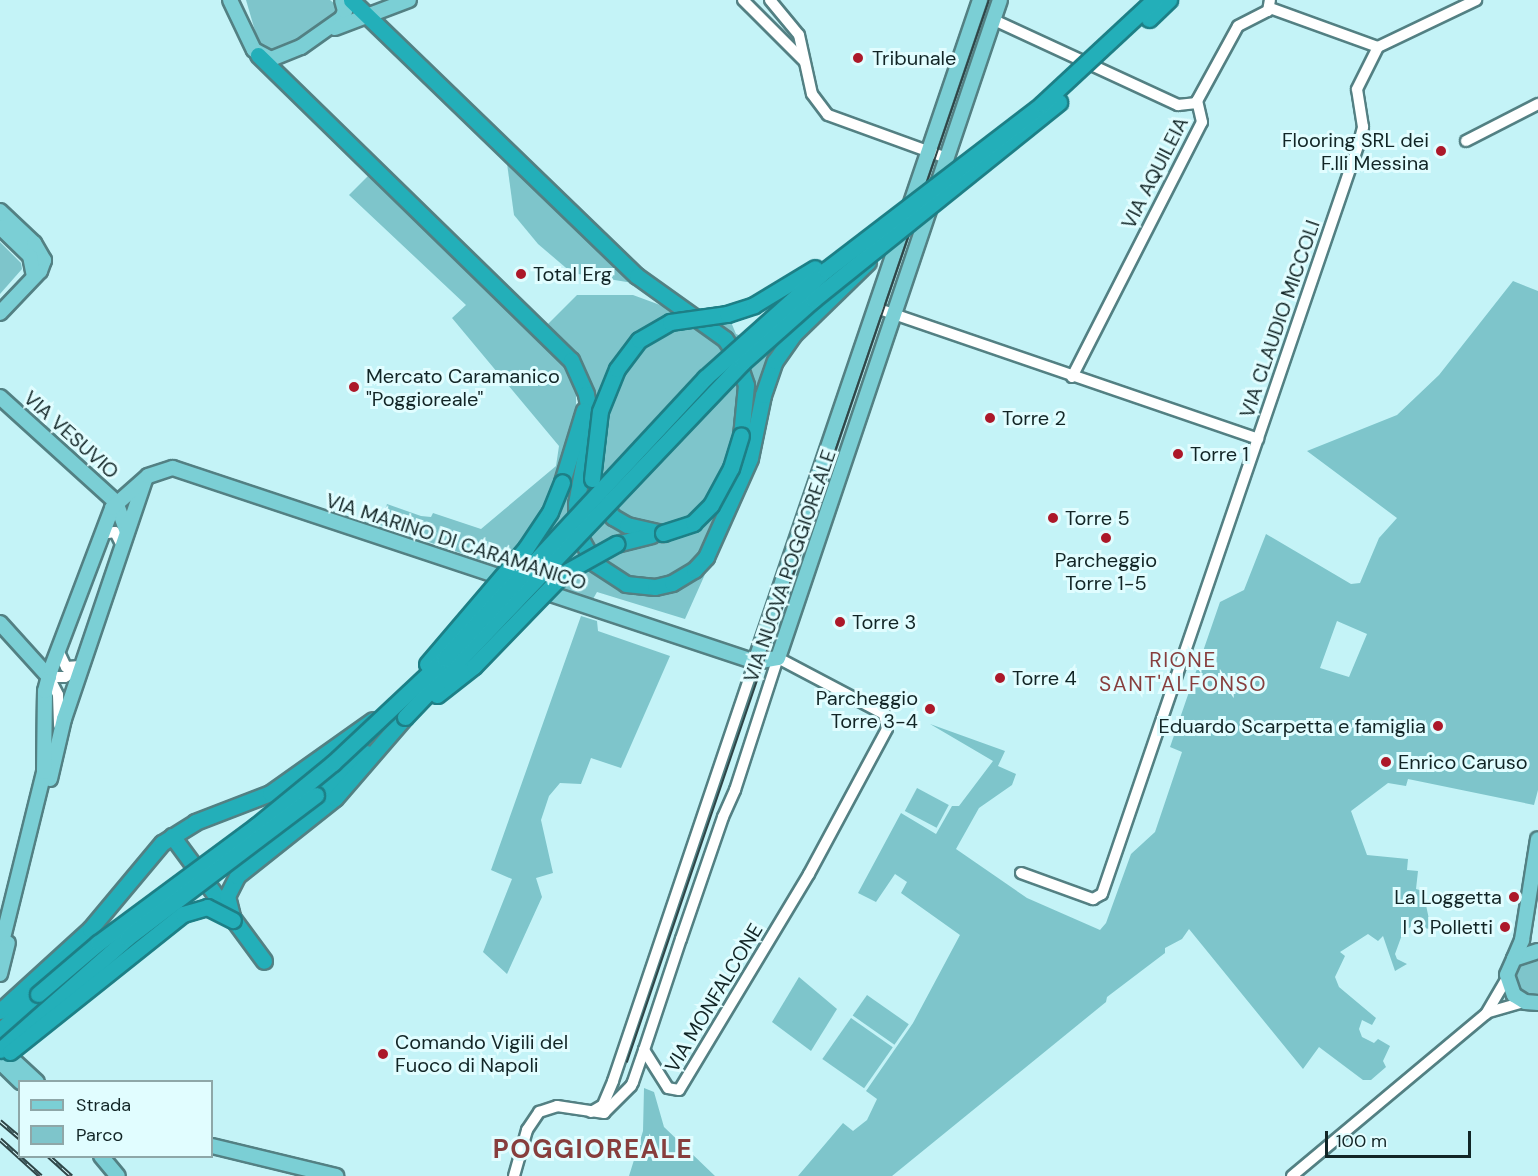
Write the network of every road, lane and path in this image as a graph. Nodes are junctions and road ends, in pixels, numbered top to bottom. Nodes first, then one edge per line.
1 (230, 0) edge
2 (236, 0) edge
3 (342, 0) edge
4 (351, 0) edge
5 (409, 0) edge
6 (743, 0) edge
7 (770, 0) edge
8 (980, 0) edge
9 (1000, 0) edge
10 (1154, 0) edge
11 (1168, 0) edge
12 (1476, 0) edge
13 (1270, 4) edge
14 (237, 15) junction
15 (368, 15) junction
16 (994, 20) junction
17 (318, 37) junction
18 (1378, 47) junction
19 (258, 55) junction
20 (804, 62) junction
21 (1197, 103) junction
22 (1538, 104) edge
23 (1466, 141) dead end
24 (928, 152) junction
25 (947, 159) junction
26 (0, 211) edge
27 (0, 227) edge
28 (871, 233) junction
29 (881, 247) junction
30 (34, 276) junction
31 (876, 308) junction
32 (0, 313) edge
33 (896, 315) junction
34 (580, 377) junction
35 (1072, 377) junction
36 (0, 397) edge
37 (1258, 439) junction
38 (146, 478) junction
39 (116, 502) junction
40 (663, 532) junction
41 (101, 534) junction
42 (124, 540) junction
43 (0, 623) edge
44 (58, 650) junction
45 (778, 658) junction
46 (755, 662) junction
47 (81, 666) junction
48 (49, 677) junction
49 (400, 711) junction
50 (60, 737) junction
51 (48, 773) junction
52 (172, 836) junction
53 (1538, 839) edge
54 (1021, 873) dead end
55 (233, 920) junction
56 (0, 950) edge
57 (1538, 951) edge
58 (1515, 959) junction
59 (264, 961) dead end
60 (0, 974) edge
61 (1507, 978) junction
62 (1532, 1002) edge
63 (0, 1011) edge
64 (1486, 1014) junction
65 (0, 1031) edge
66 (0, 1049) edge
67 (644, 1050) junction
68 (0, 1061) edge
69 (616, 1073) junction
70 (634, 1079) junction
71 (19, 1080) edge
72 (35, 1080) edge
73 (582, 1111) junction
74 (213, 1146) edge
75 (104, 1158) edge
76 (118, 1176) edge
77 (336, 1176) edge
78 (514, 1176) edge
79 (1292, 1176) edge

1 - 14 main road
2 - 14 main road
3 - 17 main road
4 - 15 highway
5 - 15 main road
6 - 20 street
7 - 20 street
8 - 24 main road, VIA NUOVA POGGIOREALE
9 - 16 main road, VIA NUOVA POGGIOREALE
10 - 28 highway, bridge
11 - 29 highway, bridge
12 - 18 street
13 - 18 street
13 - 21 street, VIA AQUILEIA
14 - 19 main road
15 - 17 main road
15 - 40 highway, bridge
16 - 21 street
16 - 25 main road, VIA NUOVA POGGIOREALE
17 - 19 main road
18 - 37 street, VIA CLAUDIO MICCOLI
19 - 34 highway
20 - 24 street
21 - 35 street, VIA AQUILEIA
22 - 23 street
24 - 25 street
24 - 31 main road, VIA NUOVA POGGIOREALE
25 - 33 main road, VIA NUOVA POGGIOREALE
26 - 30 main road
27 - 30 main road
28 - 40 highway, bridge
28 - 49 highway, bridge
29 - 34 highway, bridge
29 - 49 highway, bridge
30 - 32 main road
31 - 33 street
31 - 46 main road, VIA NUOVA POGGIOREALE
33 - 35 street
33 - 45 main road, VIA NUOVA POGGIOREALE
34 - 49 highway, bridge
35 - 37 street
36 - 39 main road, VIA VESUVIO
37 - 54 street, VIA CLAUDIO MICCOLI
38 - 39 main road, VIA MARINO DI CARAMANICO
38 - 42 main road
38 - 46 main road, VIA MARINO DI CARAMANICO
39 - 41 main road
39 - 42 main road
40 - 49 highway, bridge
41 - 42 street
41 - 44 main road
42 - 47 main road
43 - 48 main road
44 - 47 street
44 - 48 main road
45 - 46 main road
45 - 67 street, VIA NUOVA POGGIOREALE
45 - 67 street, VIA MONFALCONE
46 - 69 street, VIA NUOVA POGGIOREALE
47 - 48 street
47 - 50 main road
48 - 50 street
48 - 51 main road
49 - 52 highway, bridge
49 - 55 highway
49 - 65 highway, bridge
49 - 66 highway, bridge
50 - 51 main road
51 - 56 main road
51 - 60 main road
52 - 55 highway, bridge
52 - 63 highway
53 - 58 main road
55 - 59 highway
55 - 68 highway, bridge
57 - 58 main road
58 - 61 main road
61 - 62 main road
61 - 64 street
62 - 64 street
64 - 79 street
66 - 72 main road
67 - 70 street, VIA NUOVA POGGIOREALE
68 - 71 main road
69 - 70 street
69 - 73 street, VIA NUOVA POGGIOREALE
70 - 73 street, VIA NUOVA POGGIOREALE
73 - 78 street, VIA NUOVA POGGIOREALE
74 - 77 main road
75 - 76 main road

